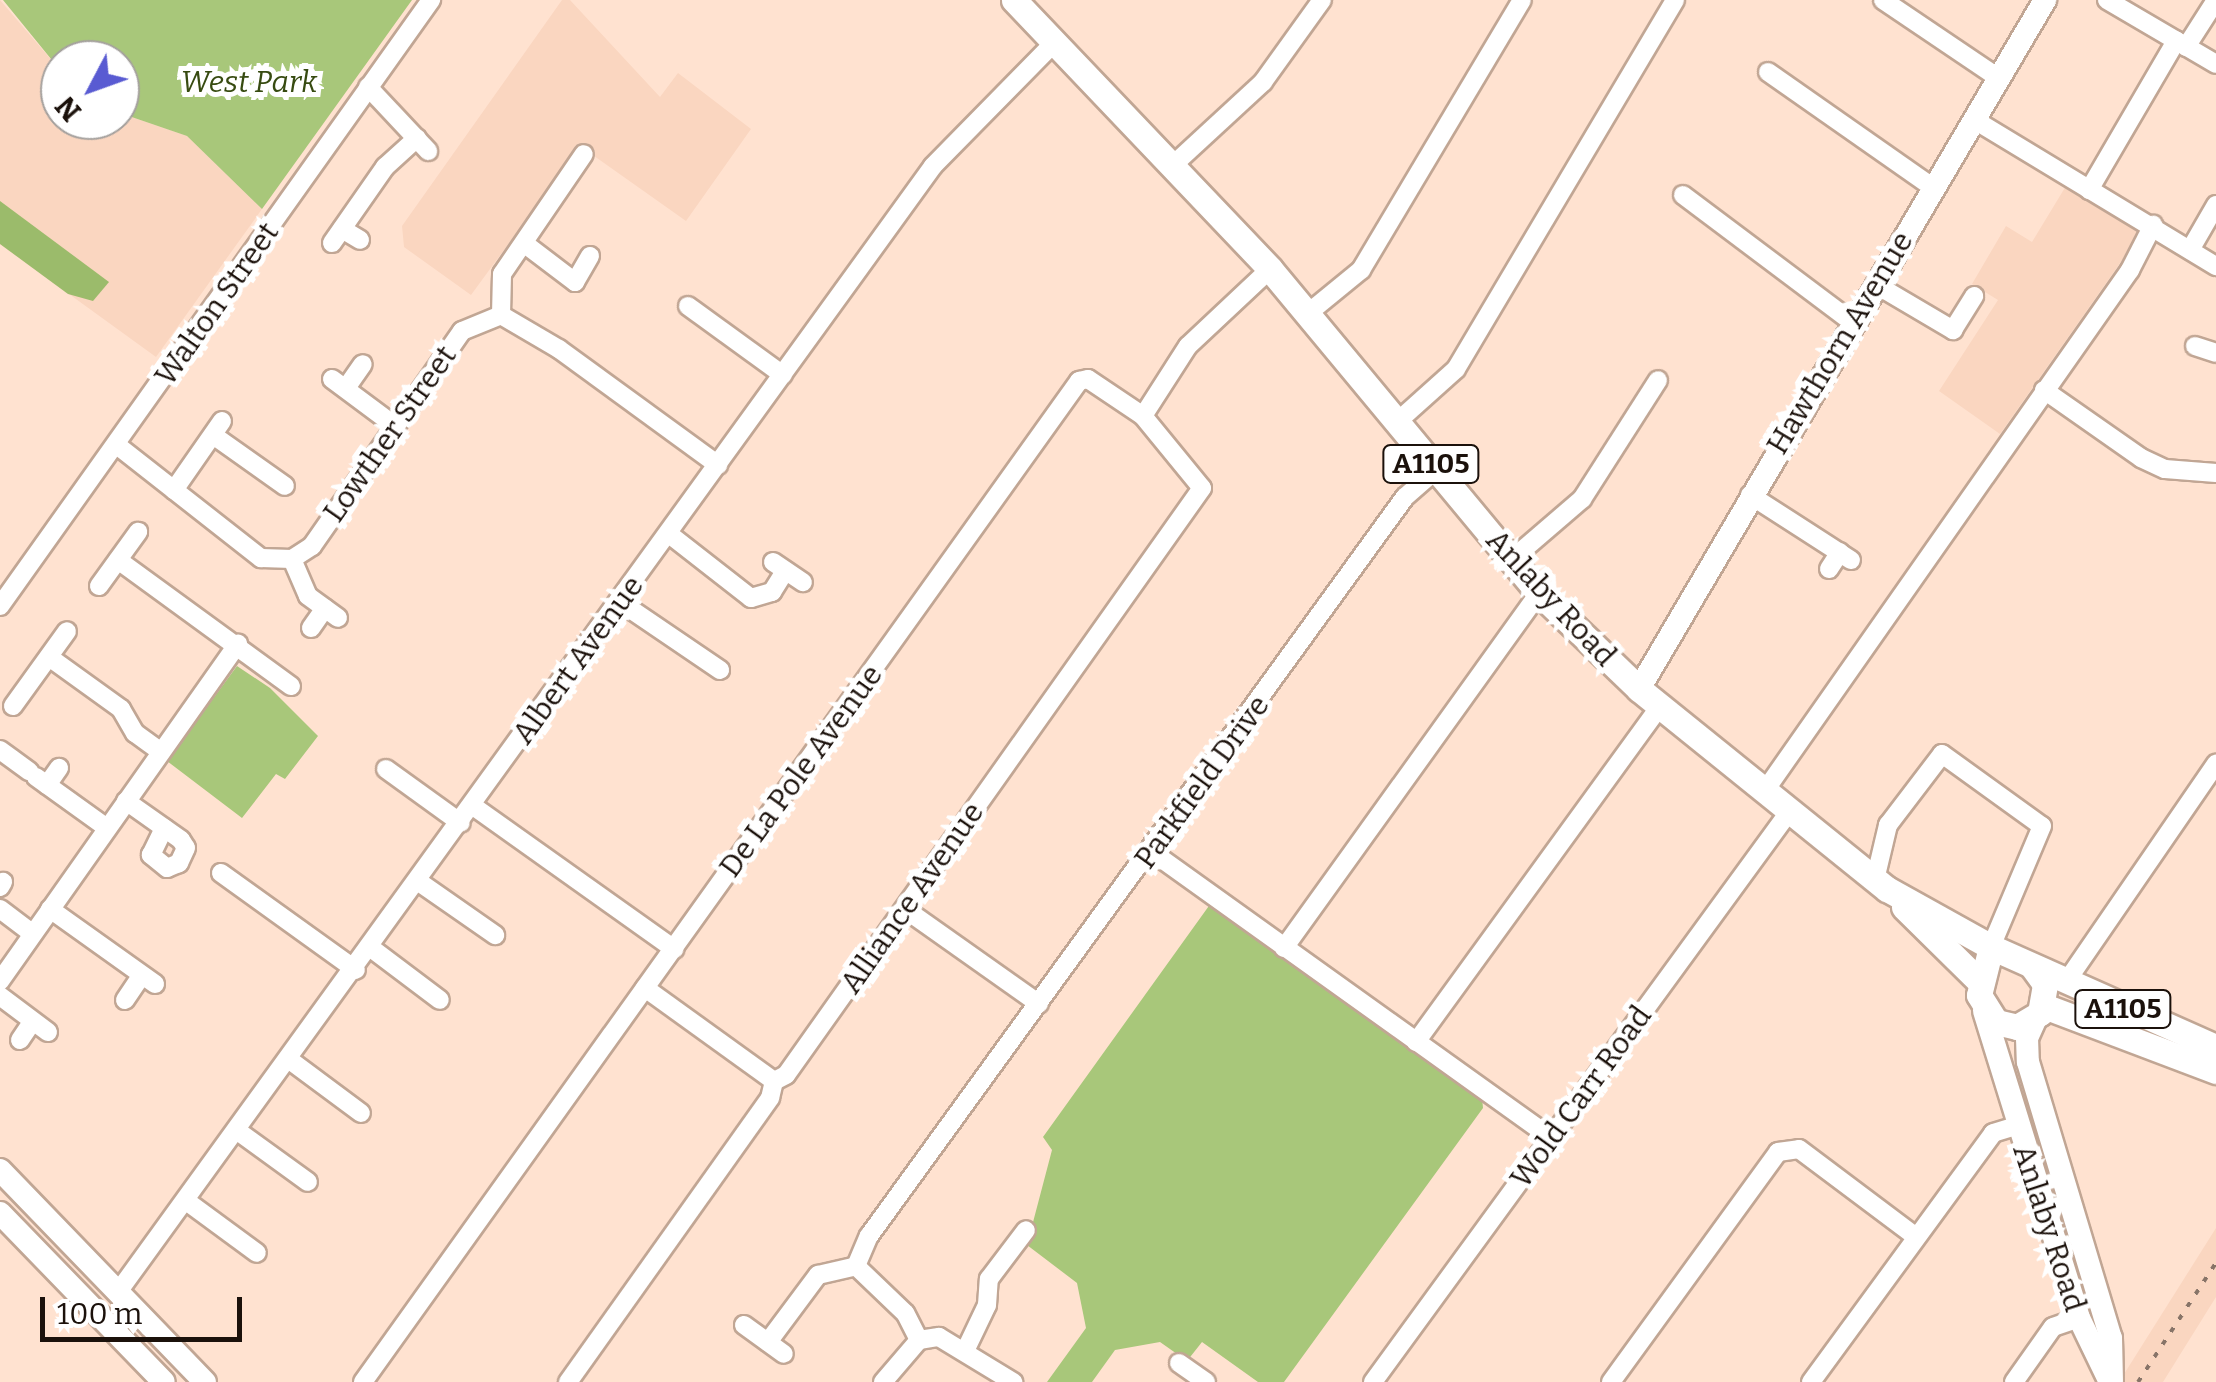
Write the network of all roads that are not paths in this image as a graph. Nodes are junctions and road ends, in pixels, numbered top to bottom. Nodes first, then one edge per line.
1 (431, 0) edge
2 (1014, 0) edge
3 (1322, 0) edge
4 (1522, 0) edge
5 (1674, 0) edge
6 (1882, 0) edge
7 (2045, 0) edge
8 (2107, 0) edge
9 (2216, 0) edge
10 (1056, 42) junction
11 (2182, 44) junction
12 (2216, 64) edge
13 (1768, 72) dead end
14 (1997, 77) junction
15 (368, 88) junction
16 (1973, 119) junction
17 (584, 154) dead end
18 (1172, 166) junction
19 (1932, 187) junction
20 (2089, 190) junction
21 (1683, 194) dead end
22 (2216, 205) edge
23 (2154, 225) junction
24 (360, 240) dead end
25 (525, 244) junction
26 (2190, 250) junction
27 (590, 256) dead end
28 (2216, 266) edge
29 (1270, 269) junction
30 (1874, 284) junction
31 (1974, 296) dead end
32 (688, 306) dead end
33 (1307, 314) junction
34 (501, 315) junction
35 (1851, 321) junction
36 (363, 364) dead end
37 (783, 374) junction
38 (1658, 380) dead end
39 (2044, 390) junction
40 (1143, 416) junction
41 (1397, 422) junction
42 (394, 425) junction
43 (118, 446) junction
44 (718, 465) junction
45 (1436, 470) junction
46 (2216, 473) edge
47 (285, 486) dead end
48 (174, 490) junction
49 (1750, 495) junction
50 (138, 532) dead end
51 (669, 534) junction
52 (292, 559) junction
53 (118, 560) junction
54 (1512, 560) junction
55 (1828, 569) dead end
56 (803, 582) dead end
57 (99, 586) dead end
58 (1539, 593) junction
59 (620, 602) junction
60 (0, 606) edge
61 (311, 628) dead end
62 (68, 631) dead end
63 (238, 643) junction
64 (49, 657) junction
65 (720, 670) dead end
66 (291, 686) dead end
67 (1640, 689) junction
68 (13, 706) dead end
69 (1660, 706) junction
70 (0, 750) edge
71 (161, 752) junction
72 (2216, 764) edge
73 (59, 768) dead end
74 (398, 769) dead end
75 (37, 777) junction
76 (1764, 792) junction
77 (126, 800) junction
78 (474, 806) junction
79 (1789, 812) junction
80 (461, 823) junction
81 (107, 828) junction
82 (164, 828) dead end
83 (1152, 852) junction
84 (221, 872) dead end
85 (419, 882) junction
86 (1881, 885) junction
87 (50, 908) junction
88 (0, 909) edge
89 (904, 909) junction
90 (33, 934) junction
91 (495, 935) dead end
92 (1991, 947) junction
93 (371, 948) junction
94 (1284, 948) junction
95 (674, 949) junction
96 (2026, 963) junction
97 (356, 970) junction
98 (0, 981) edge
99 (2066, 982) junction
100 (1981, 984) junction
101 (646, 988) junction
102 (0, 996) edge
103 (125, 1000) dead end
104 (440, 1000) dead end
105 (1039, 1004) junction
106 (1984, 1011) junction
107 (2040, 1012) junction
108 (20, 1040) dead end
109 (1416, 1042) junction
110 (2216, 1047) edge
111 (291, 1061) junction
112 (2216, 1071) edge
113 (774, 1081) junction
114 (361, 1113) dead end
115 (2016, 1126) junction
116 (240, 1132) junction
117 (1552, 1138) junction
118 (0, 1170) edge
119 (308, 1182) dead end
120 (189, 1203) junction
121 (0, 1213) edge
122 (1026, 1230) dead end
123 (1916, 1236) junction
124 (257, 1253) dead end
125 (856, 1266) junction
126 (118, 1292) junction
127 (2079, 1318) junction
128 (744, 1325) dead end
129 (918, 1340) junction
130 (768, 1342) junction
131 (966, 1348) junction
132 (784, 1354) dead end
133 (1180, 1363) dead end
134 (164, 1382) edge
135 (205, 1382) edge
136 (363, 1382) edge
137 (568, 1382) edge
138 (883, 1382) edge
139 (1013, 1382) edge
140 (1206, 1382) edge
141 (1373, 1382) edge
142 (1611, 1382) edge
143 (1811, 1382) edge
144 (2014, 1382) edge
145 (2111, 1382) edge

1 - 15 street, Walton Street
2 - 10 main road, Anlaby Road / A1105
3 - 18 street
4 - 33 street
5 - 41 street
6 - 14 street
7 - 14 street, Hawthorn Avenue
8 - 11 street
9 - 11 street
10 - 18 main road, Anlaby Road / A1105
10 - 37 street, Albert Avenue
11 - 12 street
11 - 20 street
13 - 19 street
14 - 16 street, Hawthorn Avenue
15 - 24 street
15 - 43 street, Walton Street
16 - 19 street, Hawthorn Avenue
16 - 20 street
17 - 25 street
18 - 29 main road, Anlaby Road / A1105
19 - 30 street, Hawthorn Avenue
20 - 23 street
21 - 35 street
22 - 26 street
23 - 26 street
23 - 39 street
25 - 27 street
25 - 34 street
26 - 28 street
29 - 33 main road, Anlaby Road / A1105
29 - 40 street
30 - 31 street
30 - 35 street, Hawthorn Avenue
32 - 37 street
33 - 41 main road, Anlaby Road / A1105
34 - 42 street, Lowther Street
34 - 44 street
35 - 49 street, Hawthorn Avenue
36 - 42 street
37 - 44 street, Albert Avenue
38 - 54 street
39 - 46 street
39 - 76 street
40 - 89 street, Alliance Avenue
40 - 95 street, De La Pole Avenue
41 - 45 main road, Anlaby Road / A1105
42 - 52 street, Lowther Street
43 - 48 street
43 - 60 street, Walton Street
44 - 51 street, Albert Avenue
45 - 54 main road, Anlaby Road / A1105
45 - 83 street, Parkfield Drive
47 - 48 street
48 - 52 street
49 - 55 street
49 - 67 street, Hawthorn Avenue
50 - 53 street
51 - 56 street
51 - 59 street, Albert Avenue
52 - 61 street
53 - 57 street
53 - 63 street
54 - 58 main road, Anlaby Road / A1105
58 - 67 main road, Anlaby Road / A1105
58 - 94 street
59 - 65 street
59 - 78 street, Albert Avenue
62 - 64 street
63 - 66 street
63 - 71 street
64 - 68 street
64 - 71 street
67 - 69 main road, Anlaby Road / A1105
69 - 76 main road, Anlaby Road / A1105
69 - 109 street
70 - 75 street
71 - 77 street
72 - 99 street
73 - 75 street
74 - 80 street
75 - 81 street
76 - 79 main road, Anlaby Road / A1105
77 - 81 street
77 - 82 street
78 - 80 street, Albert Avenue
78 - 95 street
79 - 86 main road, Anlaby Road / A1105
79 - 117 street, Wold Carr Road
80 - 85 street, Albert Avenue
81 - 87 street
83 - 94 street
83 - 105 street, Parkfield Drive
84 - 97 street
85 - 91 street
85 - 93 street, Albert Avenue
86 - 92 main road, Anlaby Road / A1105
86 - 92 street
86 - 100 main road, Anlaby Road / A1105
87 - 90 street
87 - 103 street
88 - 90 street
89 - 105 street
89 - 113 street, Alliance Avenue
90 - 98 street
92 - 96 main road, A1105
92 - 100 main road
93 - 97 street, Albert Avenue
93 - 104 street
94 - 109 street
95 - 101 street, De La Pole Avenue
96 - 99 main road, A1105
96 - 100 main road
96 - 107 main road, A1105
97 - 111 street, Albert Avenue
99 - 110 main road, A1105
100 - 106 main road
101 - 113 street
101 - 136 street, De La Pole Avenue
102 - 108 street
105 - 125 street, Parkfield Drive
106 - 107 main road, A1105
106 - 115 street, Anlaby Road
107 - 112 main road, A1105
107 - 145 street, Anlaby Road
109 - 117 street
111 - 114 street
111 - 116 street, Albert Avenue
113 - 137 street, Alliance Avenue
115 - 123 street
115 - 127 street, Anlaby Road
116 - 119 street
116 - 120 street, Albert Avenue
117 - 141 street, Wold Carr Road
118 - 126 street
120 - 124 street
120 - 126 street, Albert Avenue
121 - 134 street
122 - 131 street
123 - 142 street
123 - 143 street
125 - 129 street
125 - 130 street
126 - 135 street
127 - 144 street
127 - 145 street, Anlaby Road
128 - 130 street
129 - 131 street
129 - 138 street
130 - 132 street
131 - 139 street
133 - 140 street

